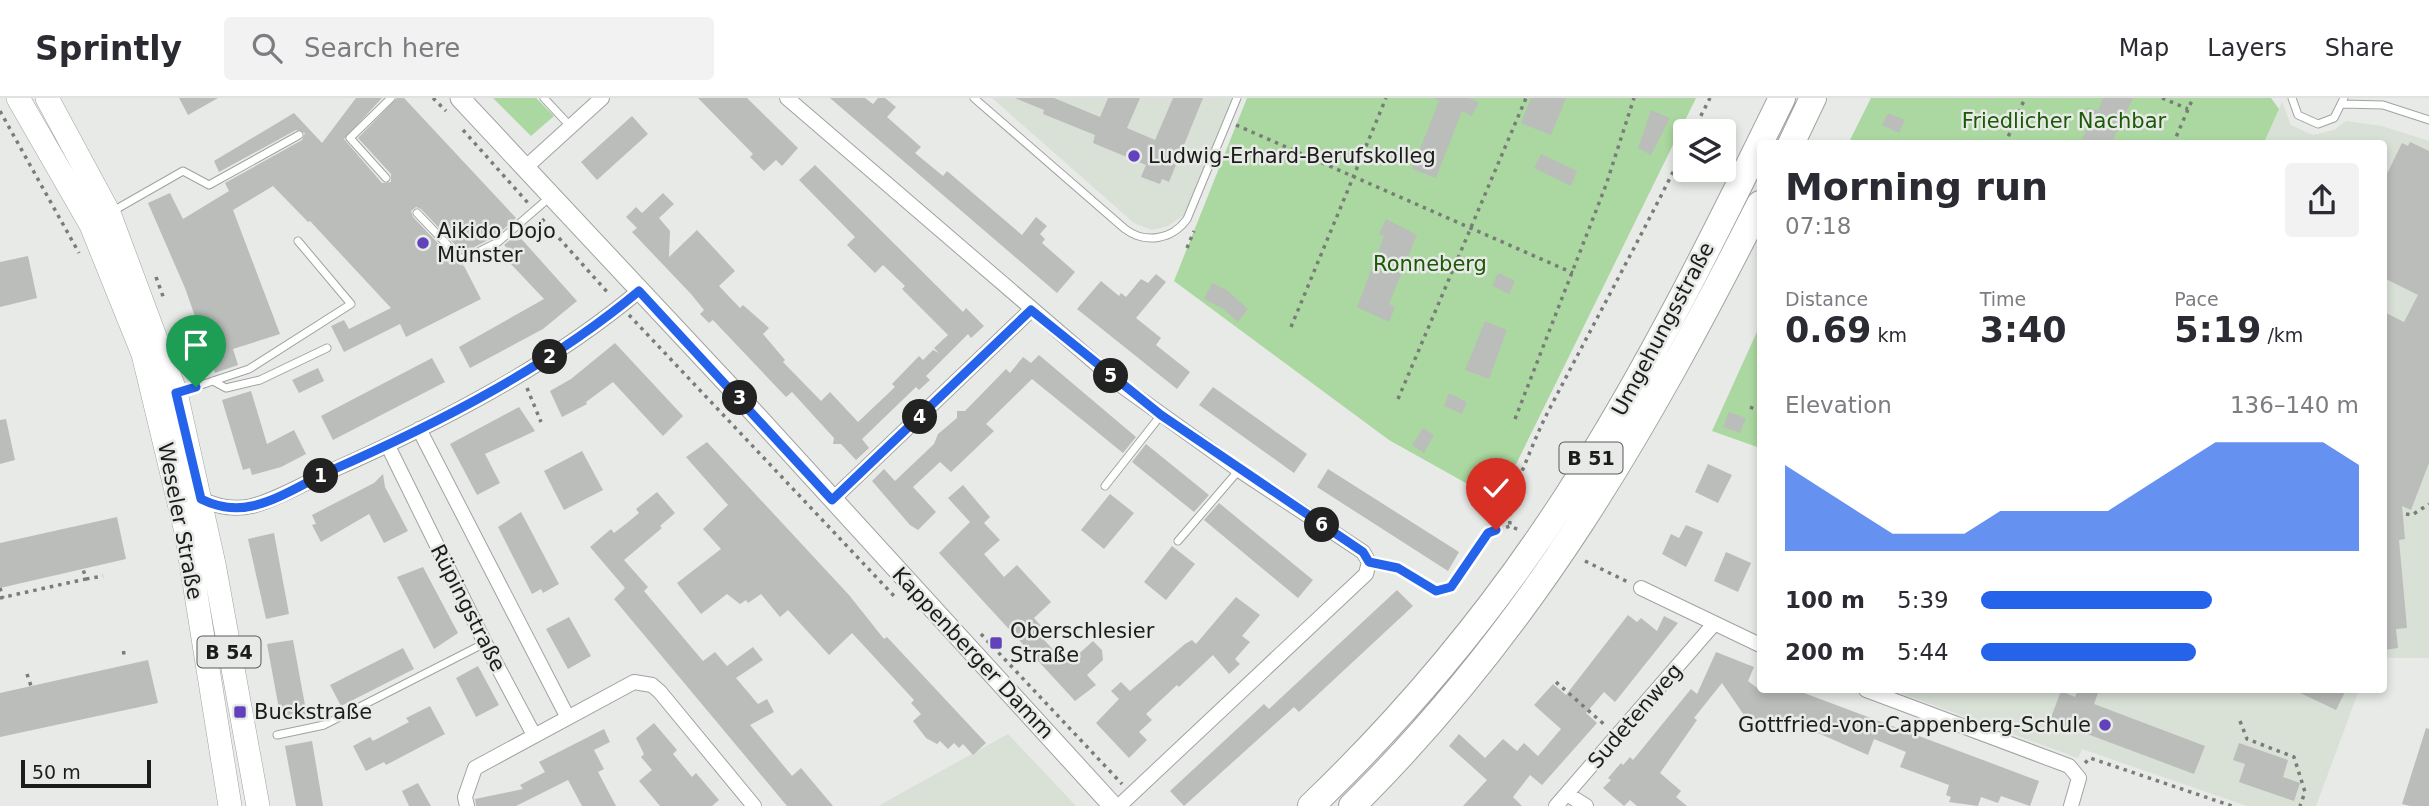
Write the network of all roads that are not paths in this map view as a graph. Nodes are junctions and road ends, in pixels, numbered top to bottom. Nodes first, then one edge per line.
1 (18, 98) edge
2 (47, 98) edge
3 (391, 98) edge
4 (460, 98) edge
5 (544, 98) edge
6 (602, 98) edge
7 (787, 98) edge
8 (974, 98) edge
9 (1237, 98) edge
10 (1782, 98) edge
11 (1813, 98) edge
12 (2292, 98) edge
13 (2343, 101) edge
14 (2429, 120) edge
15 (571, 127) junction
16 (299, 135) dead end
17 (1761, 140) edge
18 (1793, 140) edge
19 (1757, 148) edge
20 (525, 168) junction
21 (386, 178) dead end
22 (551, 195) junction
23 (1757, 210) edge
24 (109, 213) junction
25 (417, 213) dead end
26 (298, 241) dead end
27 (639, 291) junction
28 (1031, 310) junction
29 (327, 348) dead end
30 (213, 381) junction
31 (176, 393) junction
32 (1161, 415) junction
33 (419, 429) junction
34 (388, 446) junction
35 (1239, 470) junction
36 (1105, 486) dead end
37 (832, 500) junction
38 (211, 503) junction
39 (1178, 541) dead end
40 (1641, 588) road end
41 (1713, 625) junction
42 (485, 643) junction
43 (1757, 644) edge
44 (1874, 693) edge
45 (567, 716) junction
46 (277, 735) dead end
47 (534, 735) junction
48 (1567, 794) junction
49 (230, 806) edge
50 (258, 806) edge
51 (467, 806) edge
52 (754, 806) edge
53 (1113, 806) edge
54 (1119, 806) edge
55 (1311, 806) edge
56 (1352, 806) edge
57 (1556, 806) edge
58 (1586, 806) edge
59 (2071, 806) edge

1 - 49 main road, Weseler Straße / B 54
2 - 24 main road, Weseler Straße / B 54
3 - 21 lane
4 - 20 main road, Kappenberger Damm
5 - 15 lane
6 - 15 street
7 - 28 street
8 - 9 lane
10 - 17 highway, Umgehungsstraße / B 51
11 - 18 highway
12 - 13 lane
13 - 14 lane
15 - 20 street
16 - 24 lane
19 - 55 highway, Umgehungsstraße / B 51
20 - 22 main road, Kappenberger Damm
22 - 25 lane
22 - 27 main road, Kappenberger Damm
23 - 56 highway, Umgehungsstraße / B 51
24 - 31 main road, Weseler Straße / B 54
26 - 30 lane
27 - 33 street
27 - 37 main road, Kappenberger Damm
28 - 32 street
28 - 37 street
29 - 30 lane
30 - 31 lane
31 - 38 main road, Weseler Straße / B 54
32 - 35 street
32 - 36 lane
33 - 34 street
33 - 45 street, Rüpingstraße
34 - 38 street
34 - 42 street, Rüpingstraße
35 - 39 lane
35 - 54 street
37 - 53 main road, Kappenberger Damm
38 - 50 main road, Weseler Straße / B 54
40 - 41 street
41 - 43 street
41 - 48 street, Sudetenweg
42 - 46 lane
42 - 47 street, Rüpingstraße
44 - 59 street
45 - 47 street
45 - 52 street
47 - 51 street
48 - 57 street, Sudetenweg
48 - 58 street

